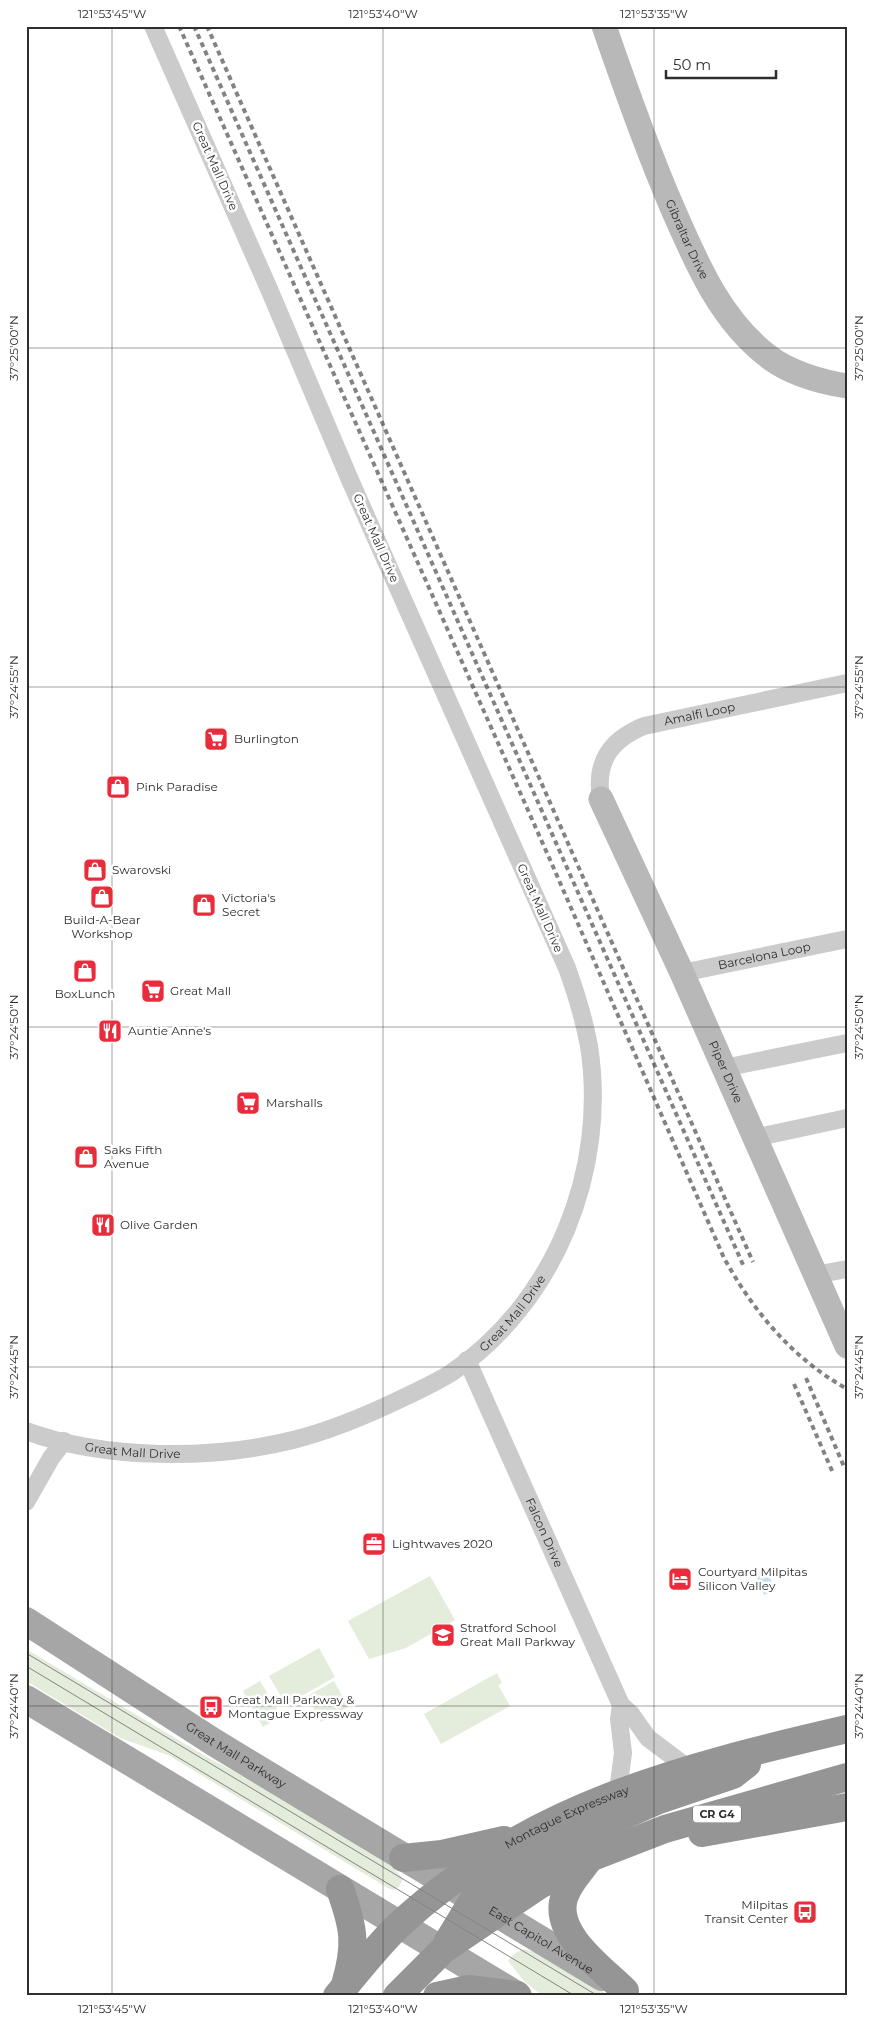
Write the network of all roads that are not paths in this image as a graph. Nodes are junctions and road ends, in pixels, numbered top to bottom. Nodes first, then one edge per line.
1 (153, 26) edge
2 (604, 26) edge
3 (847, 386) edge
4 (847, 683) edge
5 (602, 799) joint
6 (847, 939) edge
7 (682, 973) junction
8 (847, 1043) edge
9 (724, 1068) junction
10 (847, 1118) edge
11 (754, 1138) junction
12 (847, 1269) edge
13 (815, 1275) junction
14 (847, 1346) edge
15 (467, 1360) junction
16 (28, 1434) edge
17 (64, 1441) junction
18 (26, 1502) edge
19 (26, 1621) edge
20 (26, 1699) edge
21 (621, 1705) junction
22 (847, 1729) edge
23 (770, 1747) junction
24 (688, 1768) junction
25 (847, 1777) edge
26 (618, 1791) junction
27 (847, 1807) edge
28 (520, 1836) junction
29 (629, 1843) junction
30 (403, 1858) junction
31 (590, 1858) junction
32 (448, 1884) junction
33 (340, 1889) junction
34 (474, 1900) junction
35 (498, 1913) junction
36 (399, 1925) junction
37 (444, 1949) junction
38 (341, 1992) edge
39 (629, 1993) edge
40 (518, 1995) edge
41 (397, 1996) edge
42 (437, 1996) edge

1 - 15 street, Great Mall Drive
2 - 3 street, Gibraltar Drive
4 - 5 street, Amalfi Loop
5 - 7 street, Piper Drive
6 - 7 street, Barcelona Loop
7 - 9 street, Piper Drive
8 - 9 street
9 - 11 street, Piper Drive
10 - 11 street
11 - 13 street, Piper Drive
12 - 13 street
13 - 14 street, Piper Drive
15 - 17 street, Great Mall Drive
15 - 21 street, Falcon Drive
16 - 17 street, Great Mall Drive
17 - 18 street
19 - 30 main road, Great Mall Parkway
20 - 33 main road
21 - 24 street, Falcon Drive
21 - 26 street, Falcon Drive
22 - 23 highway, Montague Expressway
23 - 24 highway, Montague Expressway
23 - 34 highway
24 - 26 highway, Montague Expressway
25 - 29 highway, CR G4
26 - 28 highway, Montague Expressway
27 - 29 highway
28 - 30 highway
28 - 32 highway, Montague Expressway
29 - 31 highway, CR G4
30 - 32 main road, Great Mall Parkway
31 - 35 highway, CR G4
31 - 39 highway
32 - 34 main road, East Capitol Avenue
32 - 36 highway, Montague Expressway
33 - 36 main road
33 - 38 highway
34 - 35 main road, East Capitol Avenue
34 - 37 highway
35 - 37 highway, CR G4
35 - 39 main road, East Capitol Avenue
36 - 37 main road
36 - 38 highway, Montague Expressway
37 - 40 main road
37 - 41 highway, CR G4
40 - 42 highway

